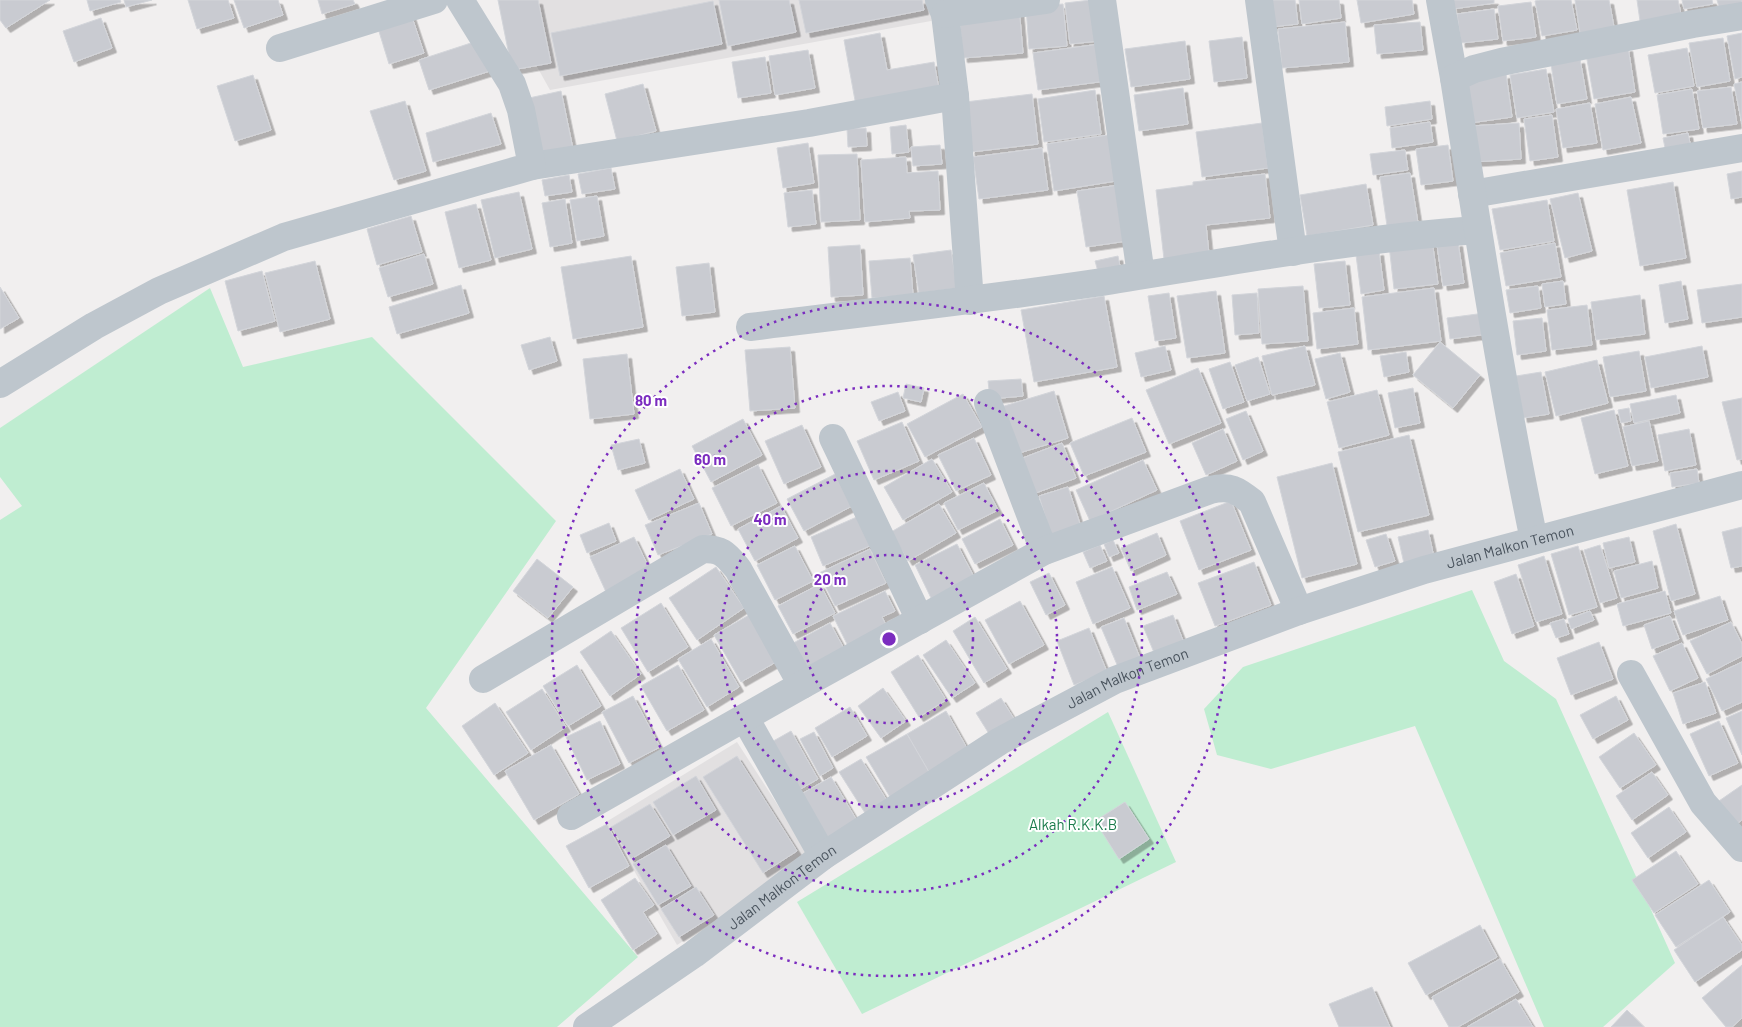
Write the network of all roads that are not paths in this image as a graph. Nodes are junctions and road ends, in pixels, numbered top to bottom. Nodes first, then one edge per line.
1 (434, 0) edge
2 (460, 0) edge
3 (1046, 0) edge
4 (1102, 0) edge
5 (1259, 0) edge
6 (1440, 0) edge
7 (942, 7) edge
8 (1742, 16) edge
9 (280, 48) dead end
10 (1454, 78) junction
11 (955, 96) junction
12 (1742, 148) edge
13 (532, 166) junction
14 (1472, 194) junction
15 (1478, 230) junction
16 (1293, 252) junction
17 (1142, 275) junction
18 (970, 301) junction
19 (750, 326) dead end
20 (0, 384) edge
21 (988, 403) dead end
22 (833, 438) dead end
23 (1742, 485) edge
24 (1534, 540) junction
25 (1044, 551) junction
26 (1299, 611) junction
27 (920, 620) junction
28 (1630, 674) dead end
29 (483, 679) dead end
30 (802, 685) junction
31 (745, 718) junction
32 (571, 816) dead end
33 (1742, 848) edge
34 (823, 856) junction
35 (587, 1027) edge

1 - 9 street
2 - 13 street
3 - 7 street
4 - 17 street
5 - 16 street
6 - 10 street
7 - 11 street
8 - 10 street
10 - 14 street
11 - 13 street
11 - 18 street
12 - 14 street
13 - 20 street
14 - 15 street
15 - 16 street
15 - 24 street
16 - 17 street
17 - 18 street
18 - 19 street
21 - 25 street
22 - 27 street
23 - 24 street, Jalan Malkon Temon
24 - 26 street, Jalan Malkon Temon
25 - 26 street
25 - 27 street
26 - 34 street, Jalan Malkon Temon
27 - 30 street
28 - 33 street
29 - 30 street
30 - 31 street
31 - 32 street
31 - 34 street
34 - 35 street, Jalan Malkon Temon

